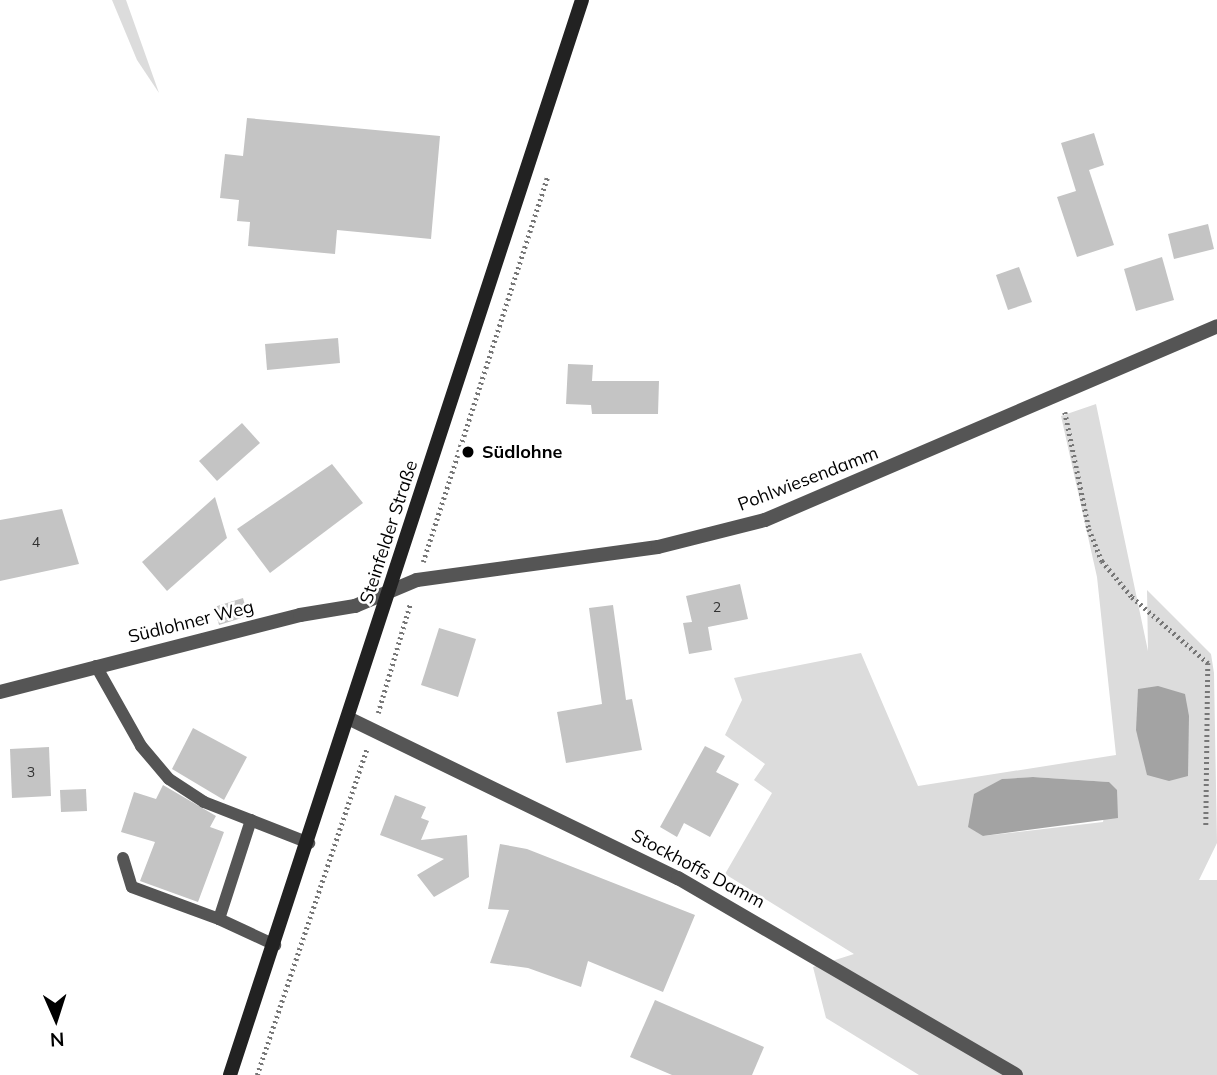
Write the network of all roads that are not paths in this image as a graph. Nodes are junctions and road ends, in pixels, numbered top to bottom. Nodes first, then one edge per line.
1 (582, 0) edge
2 (1217, 326) edge
3 (390, 591) junction
4 (96, 666) junction
5 (0, 692) edge
6 (350, 719) junction
7 (251, 820) junction
8 (309, 843) junction
9 (122, 858) dead end
10 (219, 919) junction
11 (275, 945) junction
12 (230, 1075) edge
13 (1016, 1075) edge

1 - 3 main road, Steinfelder Straße
2 - 3 street, Pohlwiesendamm
3 - 4 street, Südlohner Weg
3 - 6 main road, Steinfelder Straße
4 - 5 street, Südlohner Weg
4 - 7 lane
6 - 8 main road, Steinfelder Straße
6 - 13 street, Stockhoffs Damm
7 - 8 lane
7 - 10 lane
8 - 11 main road, Steinfelder Straße
9 - 10 lane
10 - 11 lane
11 - 12 main road, Steinfelder Straße

